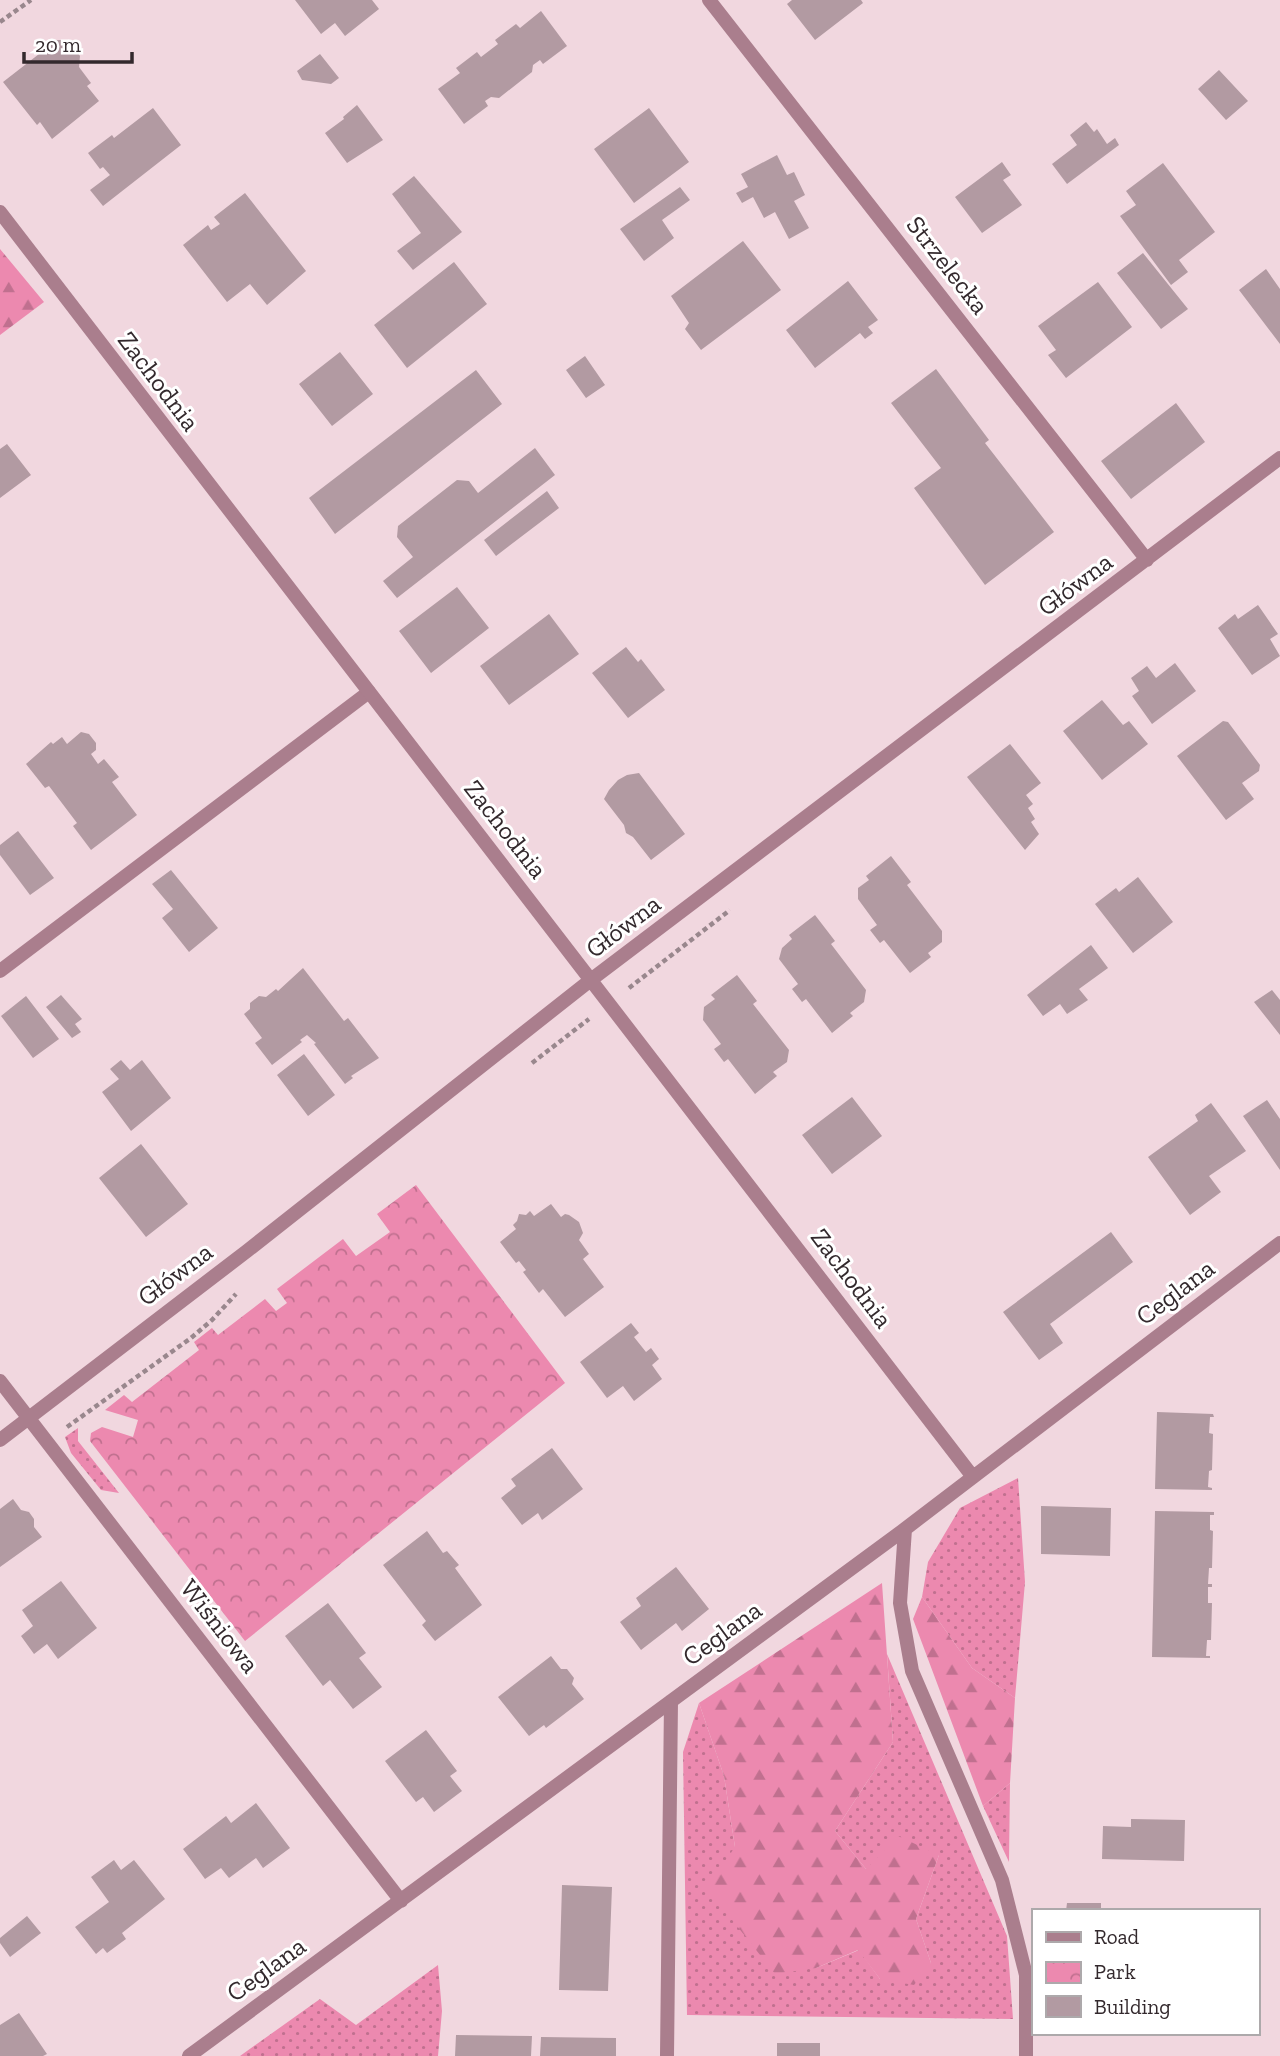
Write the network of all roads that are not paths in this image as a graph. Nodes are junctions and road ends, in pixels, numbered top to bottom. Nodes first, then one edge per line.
1 (709, 0) edge
2 (0, 212) edge
3 (1280, 458) edge
4 (1147, 560) junction
5 (369, 692) junction
6 (0, 971) edge
7 (592, 979) junction
8 (1280, 1243) edge
9 (0, 1381) edge
10 (29, 1418) junction
11 (0, 1440) edge
12 (973, 1476) junction
13 (905, 1529) junction
14 (671, 1701) junction
15 (401, 1901) junction
16 (189, 2056) edge
17 (667, 2056) edge
18 (1026, 2056) edge

1 - 4 street, Strzelecka
2 - 5 street, Zachodnia
3 - 4 street, Główna
4 - 7 street, Główna
5 - 6 street
5 - 7 street, Zachodnia
7 - 10 street, Główna
7 - 12 street, Zachodnia
8 - 12 street, Ceglana
9 - 10 street, Wiśniowa
10 - 11 street, Główna
10 - 15 street, Wiśniowa
12 - 13 street, Ceglana
13 - 14 street, Ceglana
13 - 18 street
14 - 15 street, Ceglana
14 - 17 street
15 - 16 street, Ceglana

